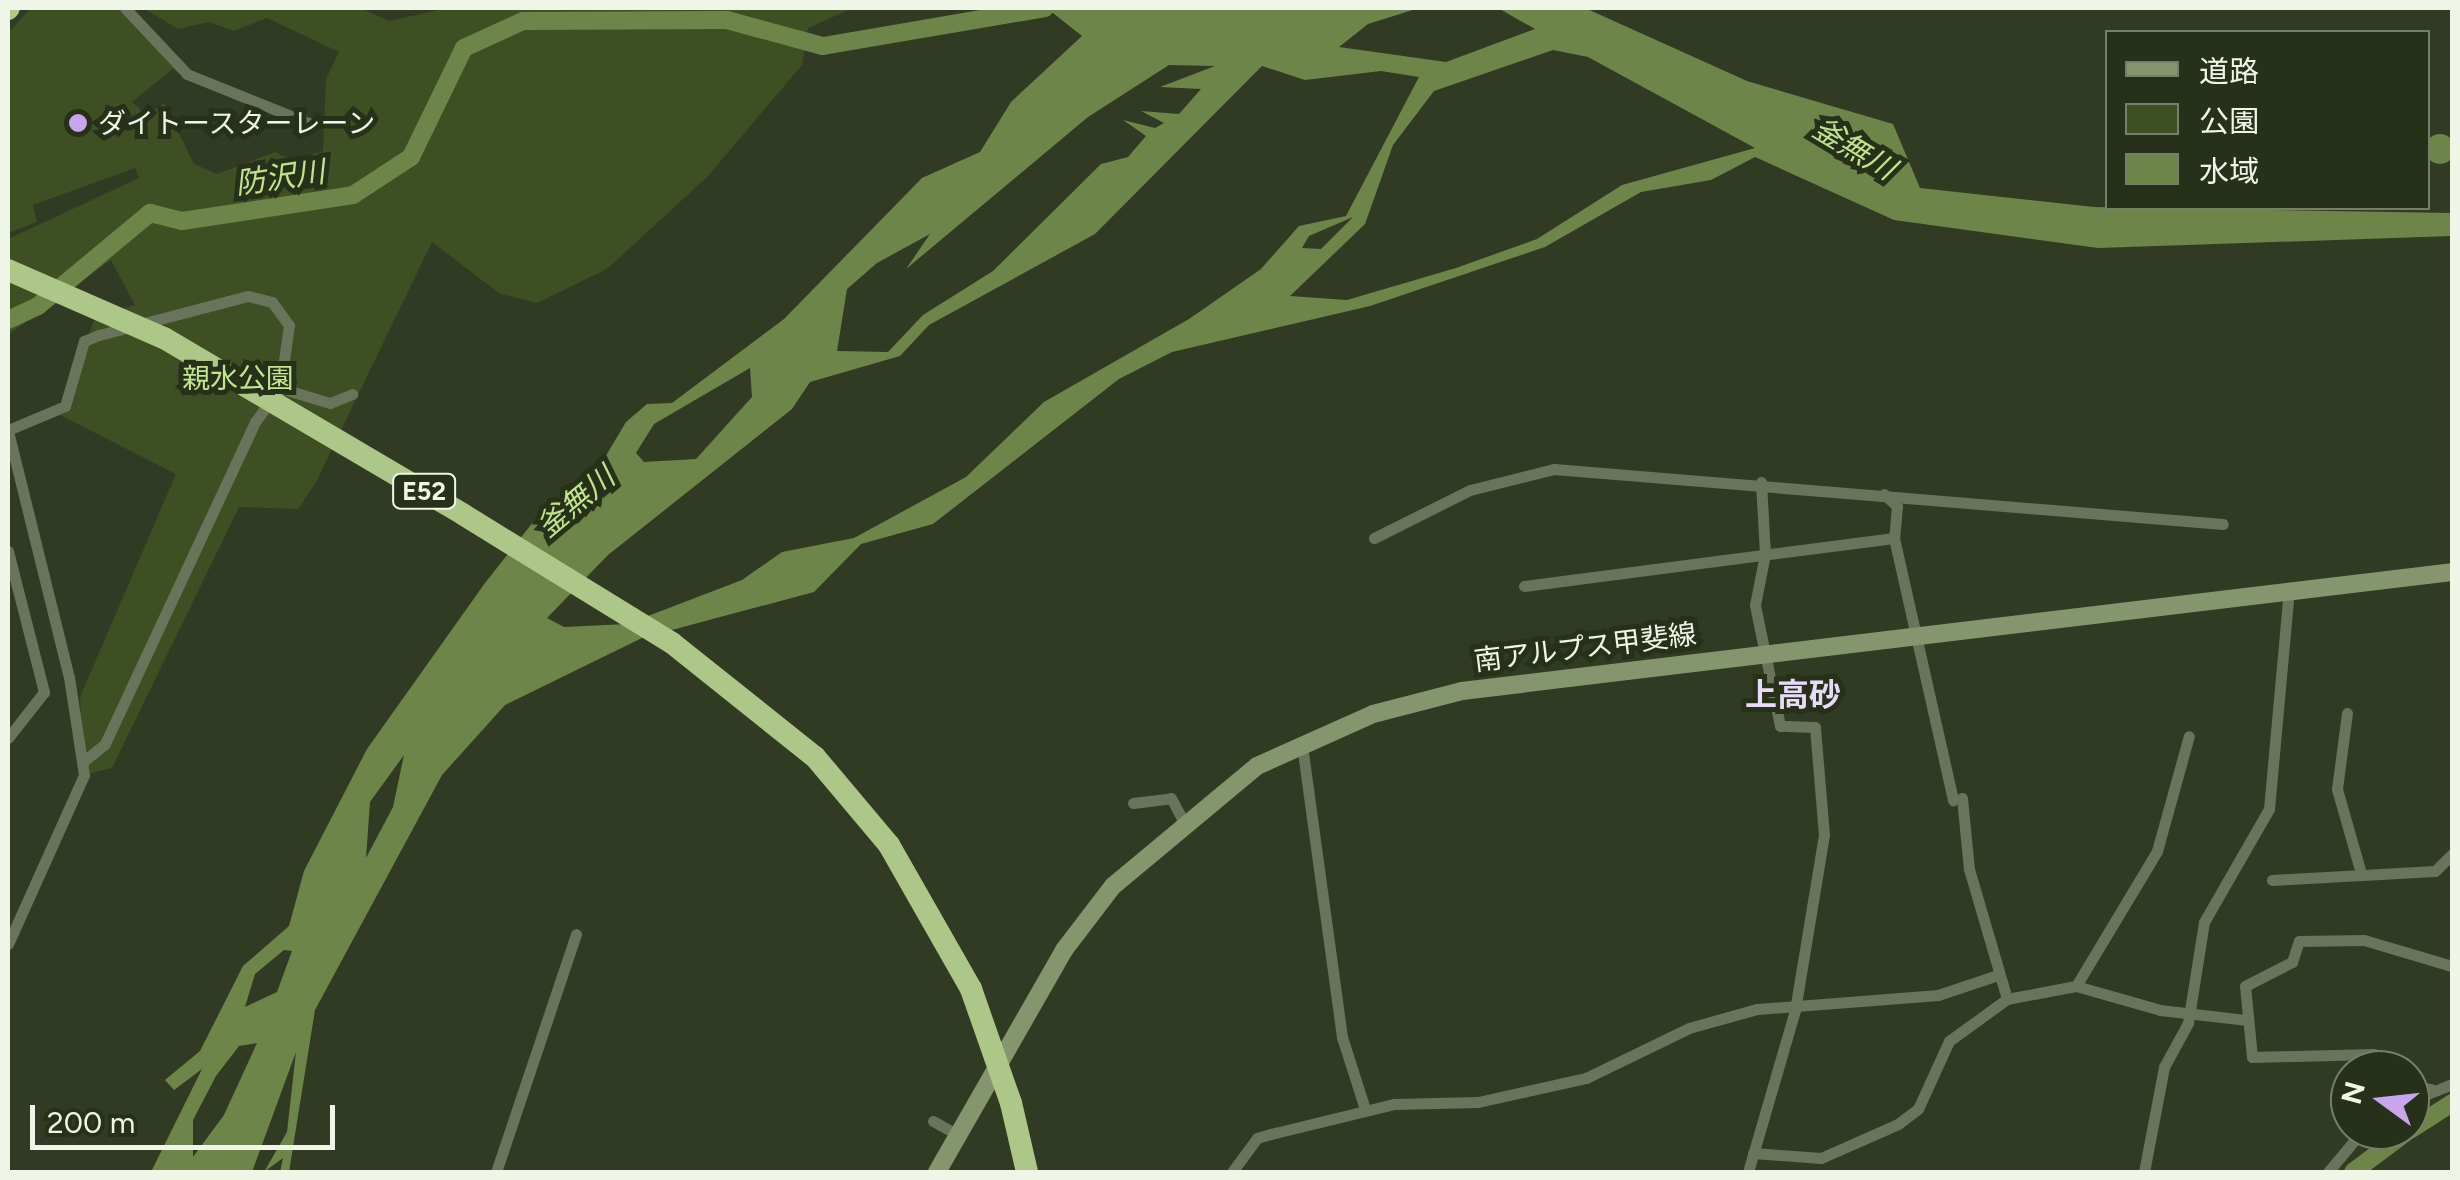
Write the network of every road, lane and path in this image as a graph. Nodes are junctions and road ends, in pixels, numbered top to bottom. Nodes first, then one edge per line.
1 (124, 8) edge
2 (311, 124) dead end
3 (8, 270) edge
4 (280, 388) junction
5 (352, 394) dead end
6 (8, 430) edge
7 (1762, 482) junction
8 (1842, 486) junction
9 (2223, 524) dead end
10 (1374, 538) dead end
11 (1894, 538) junction
12 (8, 551) edge
13 (1765, 554) junction
14 (2452, 572) edge
15 (1524, 586) dead end
16 (2288, 588) junction
17 (1921, 634) junction
18 (1766, 653) junction
19 (2347, 714) dead end
20 (2189, 736) dead end
21 (8, 738) edge
22 (1302, 745) junction
23 (83, 762) junction
24 (1134, 802) dead end
25 (1184, 821) junction
26 (2451, 852) edge
27 (2361, 874) junction
28 (2272, 880) dead end
29 (576, 934) dead end
30 (8, 944) edge
31 (2452, 966) edge
32 (1995, 976) junction
33 (2076, 986) junction
34 (2007, 999) junction
35 (1795, 1010) junction
36 (2189, 1013) junction
37 (2247, 1020) junction
38 (2330, 1055) edge
39 (2452, 1084) edge
40 (2430, 1090) edge
41 (1364, 1110) junction
42 (933, 1121) dead end
43 (958, 1136) junction
44 (2347, 1150) edge
45 (1753, 1153) junction
46 (496, 1172) edge
47 (937, 1172) edge
48 (1027, 1172) edge
49 (1232, 1172) edge
50 (1748, 1172) edge
51 (2144, 1172) edge
52 (2328, 1172) edge

1 - 2 street
3 - 48 highway, E52, bridge
4 - 5 street
4 - 6 street
4 - 23 street
6 - 23 street
7 - 8 street
7 - 10 street
7 - 13 street
8 - 9 street
8 - 11 street
11 - 13 street
11 - 17 street
12 - 21 street
13 - 15 street
13 - 18 street
14 - 16 main road, 南アルプス甲斐線
16 - 17 main road, 南アルプス甲斐線
16 - 36 street
17 - 18 main road, 南アルプス甲斐線
17 - 32 street
18 - 22 main road, 南アルプス甲斐線
18 - 35 street
19 - 27 street
20 - 33 street
22 - 25 main road, 南アルプス甲斐線
22 - 41 street
23 - 30 street
24 - 25 street
25 - 43 main road, 南アルプス甲斐線
26 - 27 street
27 - 28 street
29 - 46 street
31 - 37 street
32 - 34 street
32 - 35 street
33 - 34 street
33 - 36 street
34 - 45 street
35 - 41 street
35 - 45 street
36 - 37 street
36 - 51 street
37 - 38 street
39 - 40 street
41 - 49 street
42 - 43 street
43 - 47 main road, 南アルプス甲斐線
44 - 52 street
45 - 50 street

